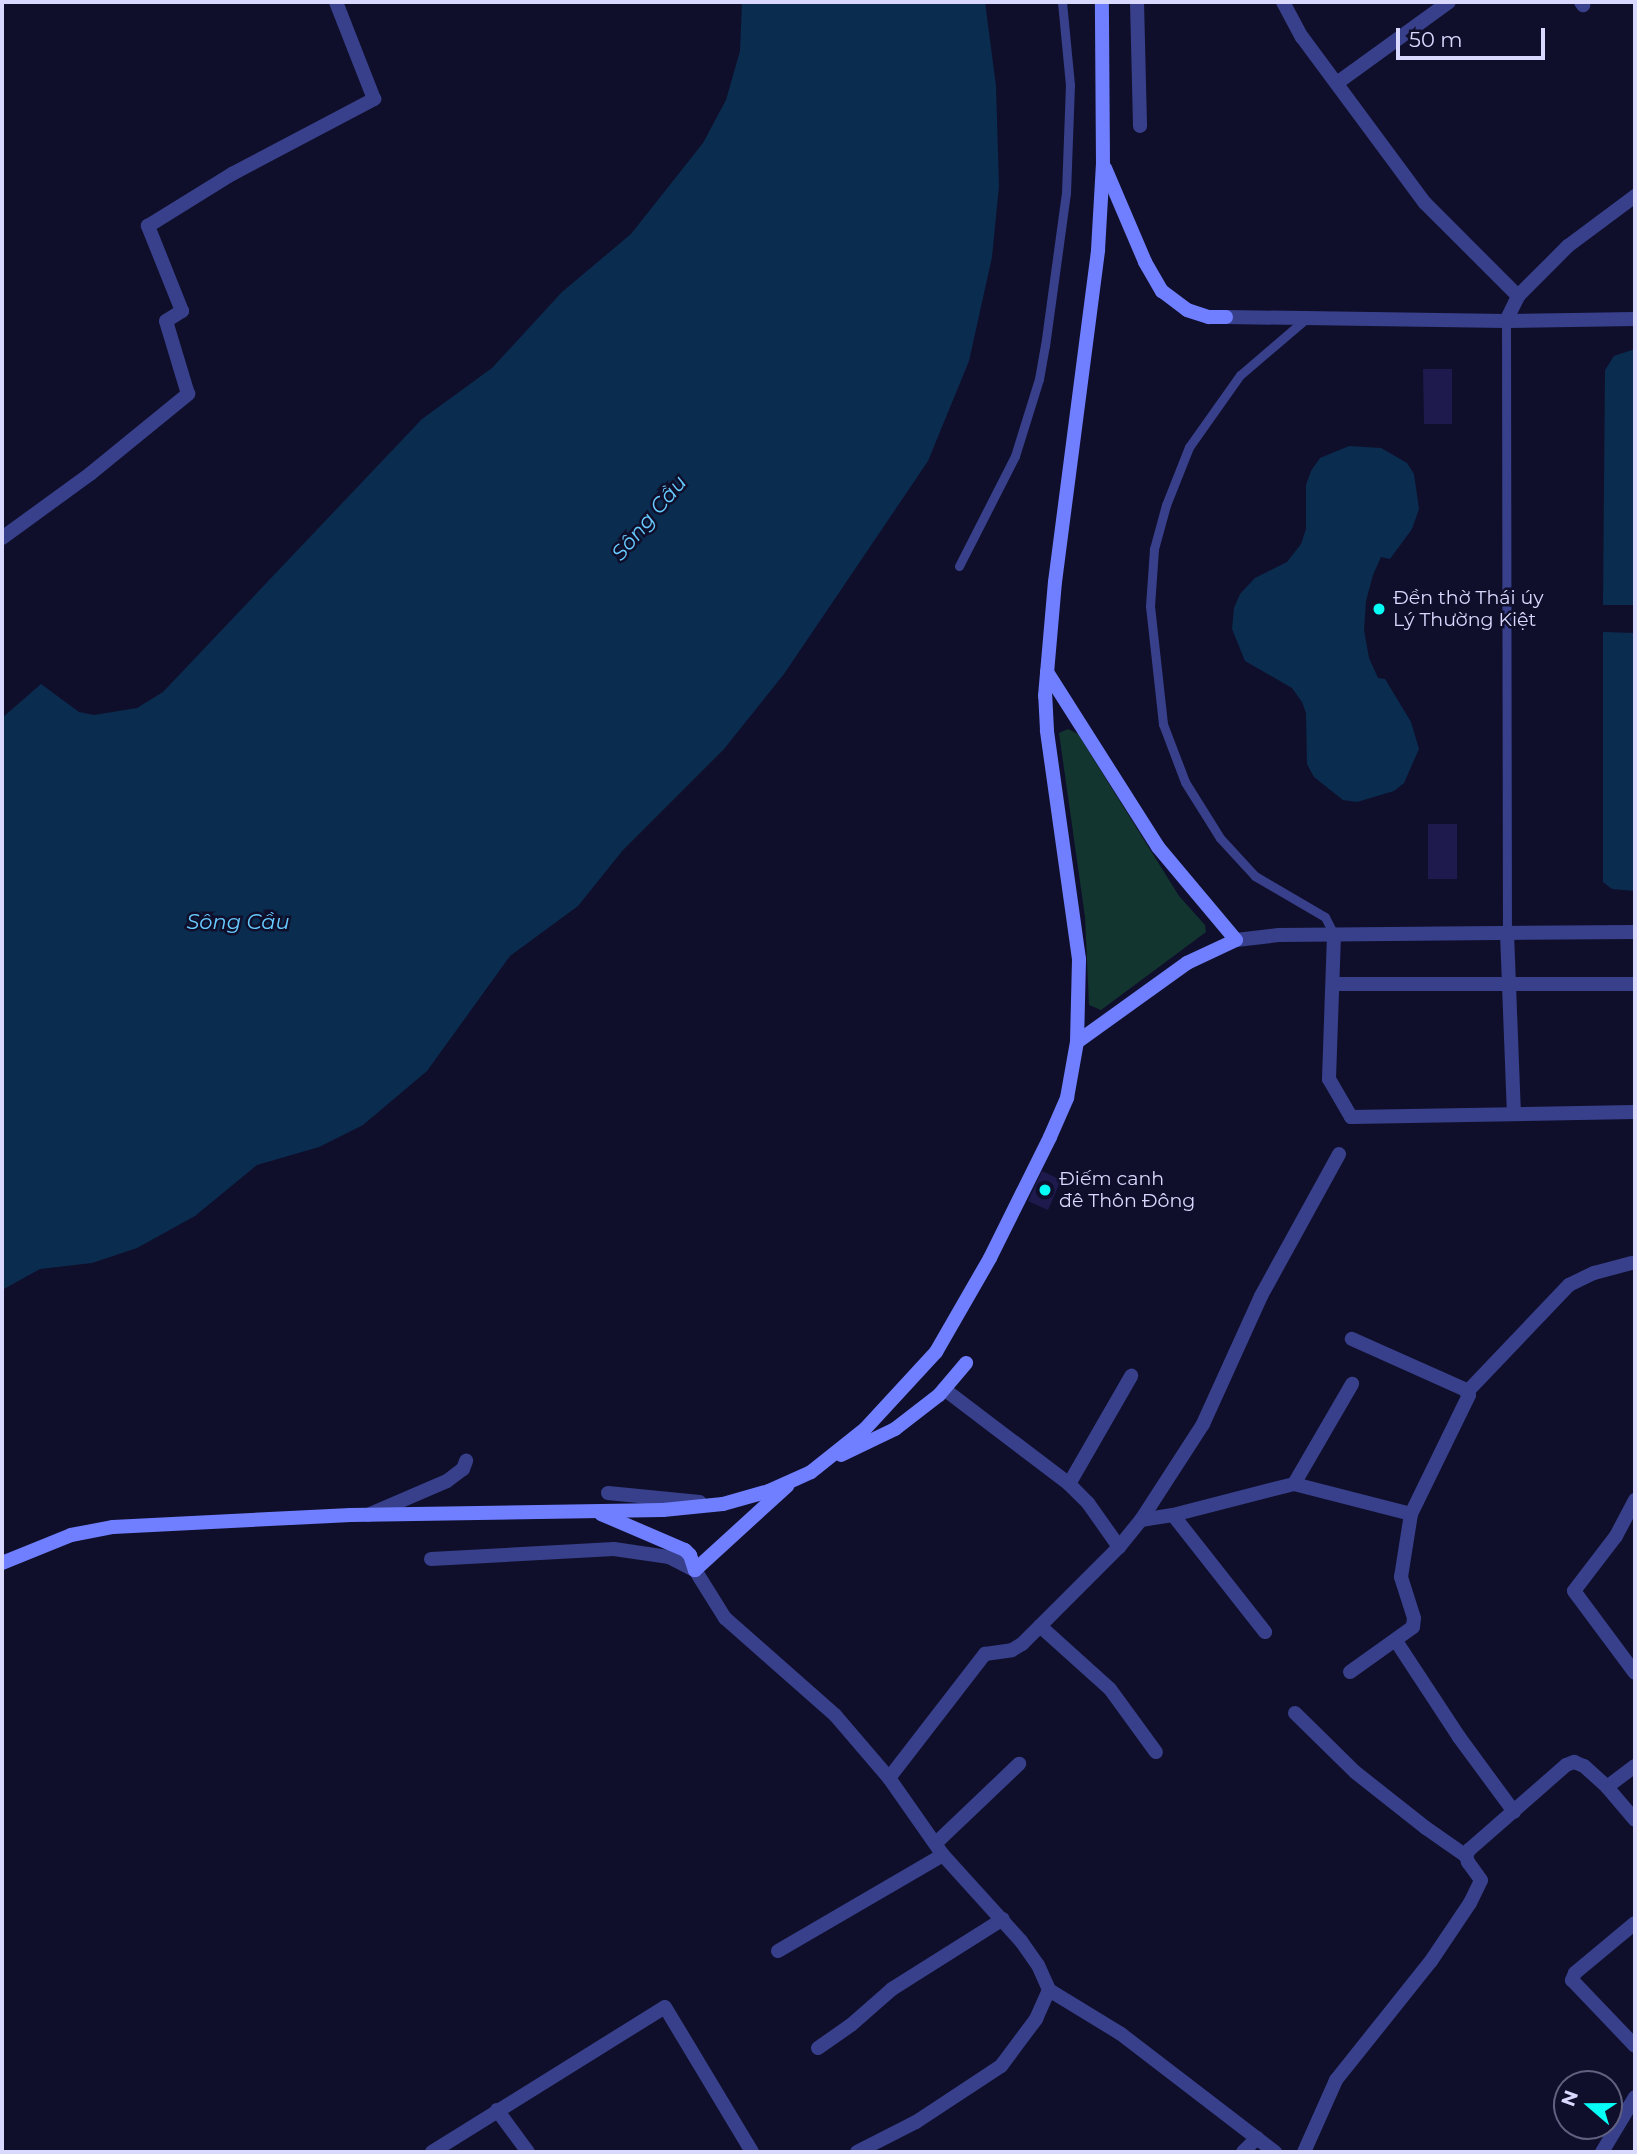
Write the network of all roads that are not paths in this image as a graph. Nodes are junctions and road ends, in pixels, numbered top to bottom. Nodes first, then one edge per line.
1 (336, 2) edge
2 (1062, 2) edge
3 (1102, 2) edge
4 (1137, 2) edge
5 (1283, 2) edge
6 (1449, 2) edge
7 (1337, 83) junction
8 (1140, 126) dead end
9 (1103, 164) junction
10 (1635, 195) edge
11 (1518, 296) junction
12 (1226, 317) joint
13 (1309, 317) junction
14 (1635, 319) edge
15 (1506, 321) junction
16 (2, 538) edge
17 (959, 565) dead end
18 (1047, 672) junction
19 (1635, 932) edge
20 (1507, 933) junction
21 (1334, 935) junction
22 (1236, 940) junction
23 (1333, 984) junction
24 (1635, 984) edge
25 (1509, 985) junction
26 (1077, 1042) junction
27 (1635, 1112) edge
28 (1514, 1113) junction
29 (1339, 1154) dead end
30 (1632, 1263) dead end
31 (1352, 1339) dead end
32 (966, 1363) dead end
33 (1131, 1376) dead end
34 (1352, 1384) dead end
35 (944, 1389) junction
36 (1467, 1392) junction
37 (466, 1461) dead end
38 (823, 1462) junction
39 (790, 1482) junction
40 (1069, 1484) junction
41 (1294, 1484) junction
42 (608, 1493) dead end
43 (1635, 1500) edge
44 (723, 1504) junction
45 (596, 1512) junction
46 (1411, 1514) junction
47 (368, 1515) junction
48 (1173, 1515) junction
49 (1141, 1520) junction
50 (1119, 1547) junction
51 (432, 1559) dead end
52 (2, 1563) edge
53 (695, 1570) junction
54 (1040, 1626) junction
55 (1265, 1632) dead end
56 (1396, 1641) junction
57 (1350, 1672) dead end
58 (1635, 1673) edge
59 (1295, 1713) dead end
60 (1156, 1752) dead end
61 (1018, 1764) dead end
62 (1635, 1766) edge
63 (889, 1778) junction
64 (1607, 1787) junction
65 (1514, 1812) junction
66 (1635, 1820) edge
67 (940, 1849) junction
68 (1466, 1856) junction
69 (1003, 1919) junction
70 (1633, 1930) edge
71 (778, 1951) dead end
72 (1049, 1990) junction
73 (1635, 2046) edge
74 (818, 2048) dead end
75 (1635, 2097) edge
76 (497, 2110) junction
77 (1257, 2138) junction
78 (432, 2152) edge
79 (528, 2152) edge
80 (752, 2152) edge
81 (857, 2152) edge
82 (1243, 2152) edge
83 (1275, 2152) edge
84 (1304, 2152) edge
85 (1602, 2152) edge

1 - 16 street
2 - 17 lane
3 - 9 main road
4 - 8 street
5 - 7 street
6 - 7 street
7 - 11 street
9 - 12 main road
9 - 18 main road
10 - 11 street
11 - 15 street
12 - 13 street
13 - 15 street
13 - 21 lane
14 - 15 street
15 - 20 lane
18 - 22 main road
18 - 26 main road
19 - 20 street
20 - 21 street
20 - 25 street
21 - 22 street
21 - 23 street
22 - 26 main road
23 - 25 street
23 - 28 street
24 - 25 street
25 - 28 street
26 - 38 main road
27 - 28 street
29 - 49 street
30 - 36 street
31 - 36 street
32 - 35 main road
33 - 40 street
34 - 41 street
35 - 38 main road
35 - 40 street
36 - 46 street
37 - 47 street
38 - 39 main road
39 - 44 main road
39 - 53 main road
40 - 50 street
41 - 46 street
41 - 48 street
42 - 44 street
43 - 58 street
44 - 45 main road
45 - 47 main road
45 - 53 main road
46 - 56 street
47 - 52 main road
48 - 49 street
48 - 55 street
49 - 50 street
50 - 54 street
51 - 53 street
53 - 63 street
54 - 60 street
54 - 63 street
56 - 57 street
56 - 65 street
59 - 68 street
61 - 67 street
62 - 64 street
63 - 67 street
64 - 65 street
64 - 66 street
65 - 68 street
67 - 69 street
67 - 71 street
68 - 84 street
69 - 72 street
69 - 74 street
70 - 73 street
72 - 77 street
72 - 81 street
75 - 85 street
76 - 78 street
76 - 79 street
76 - 80 street
77 - 82 street
77 - 83 street

